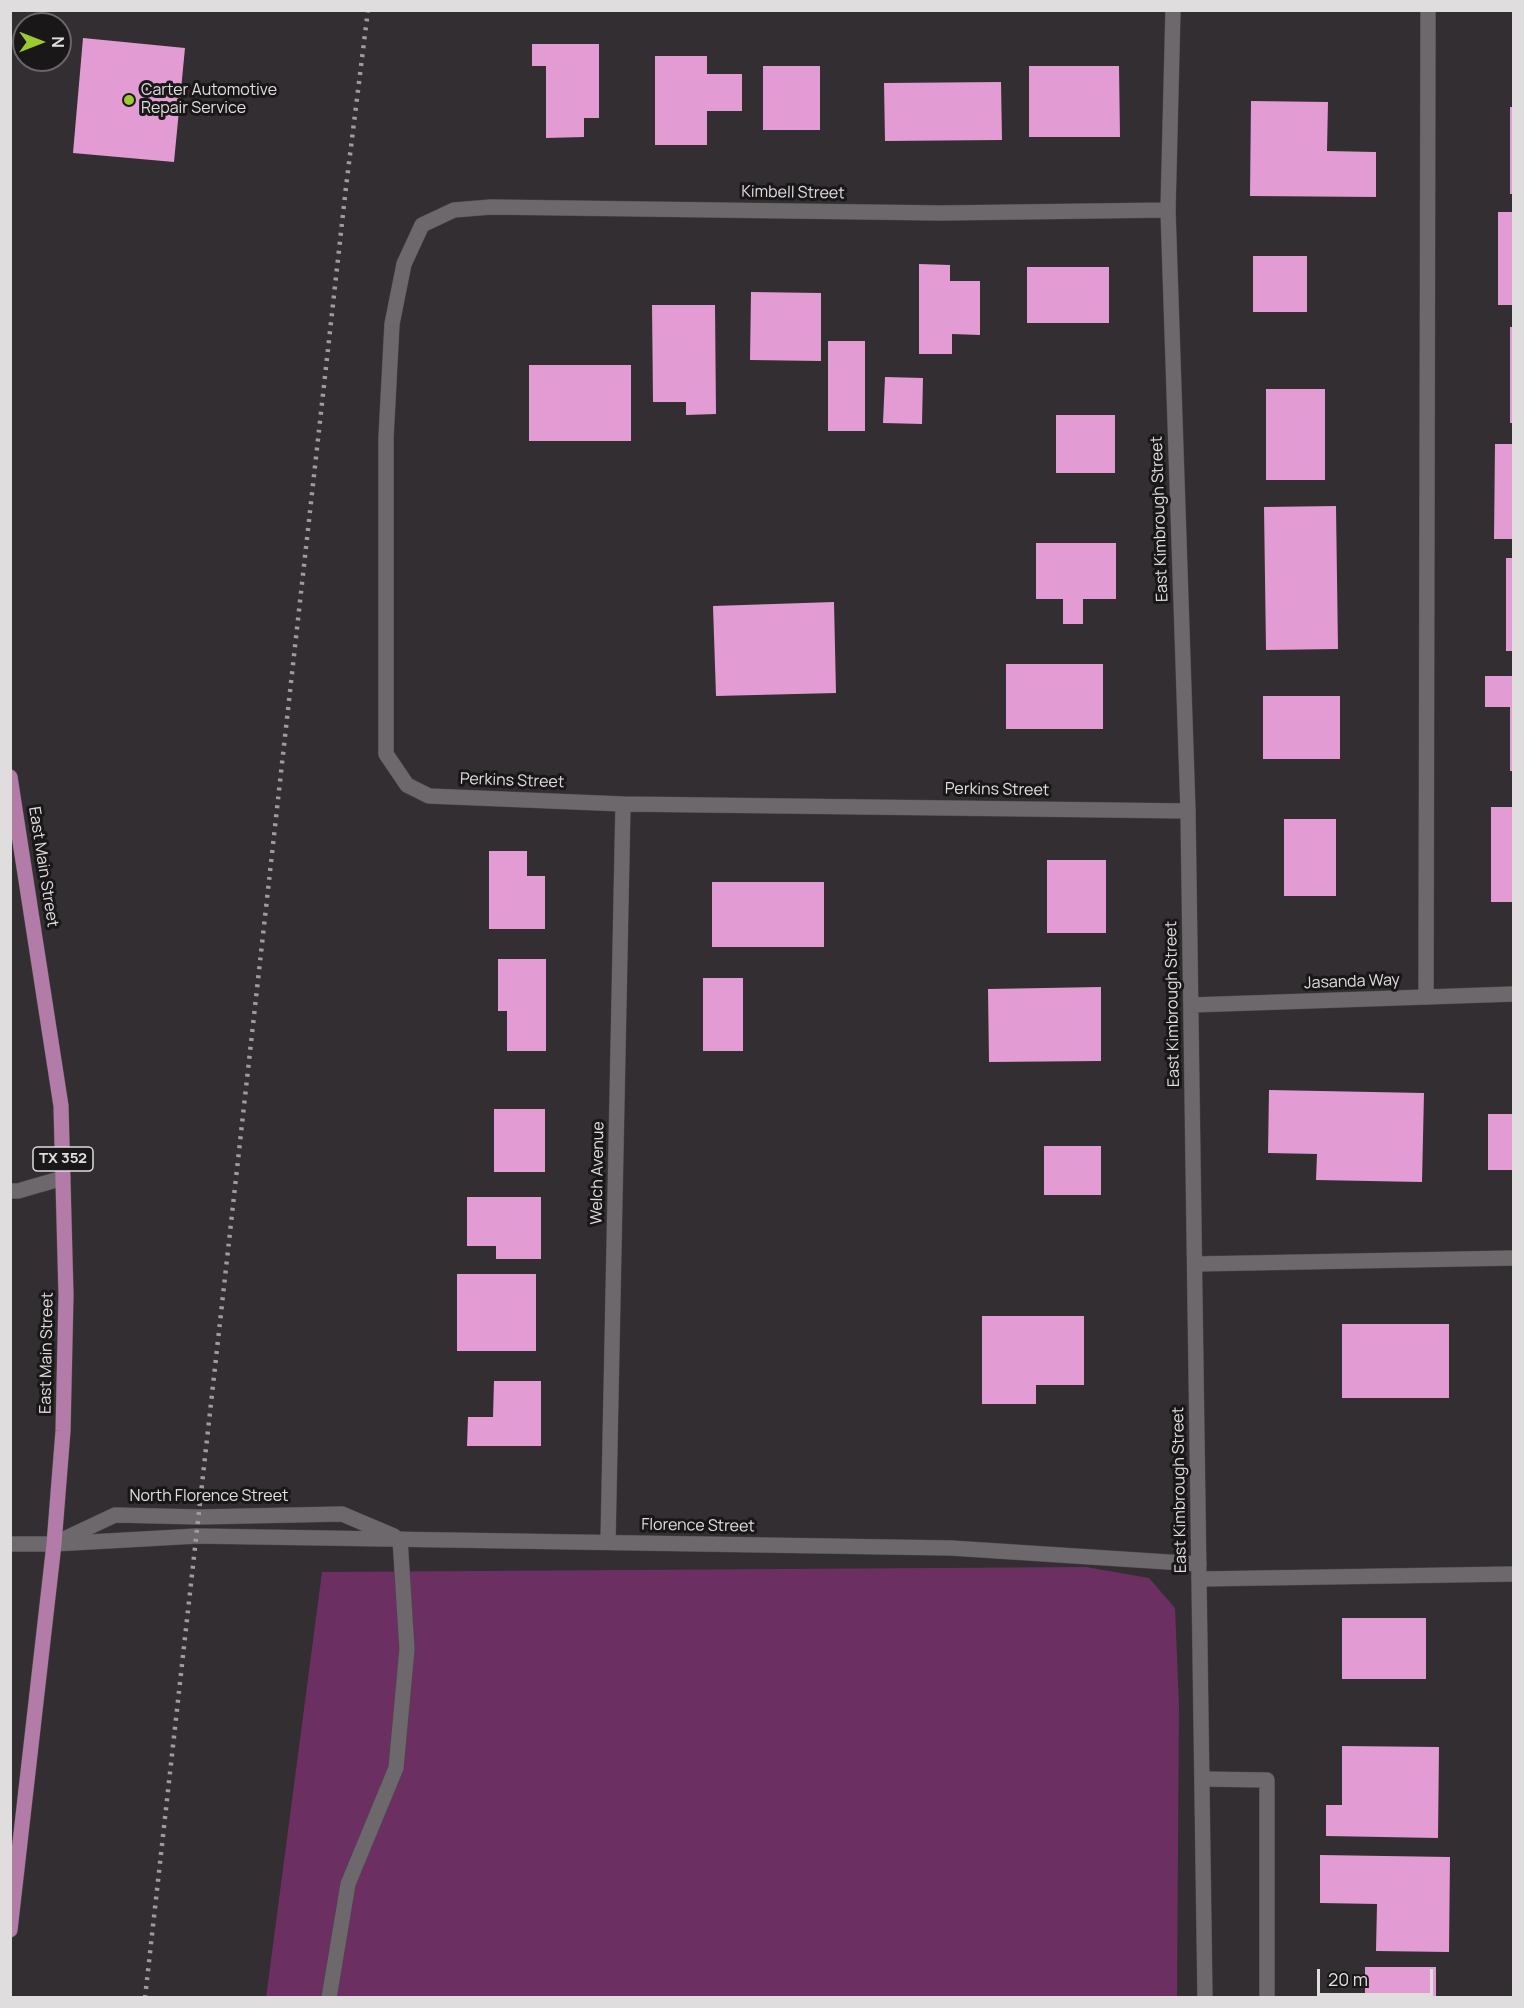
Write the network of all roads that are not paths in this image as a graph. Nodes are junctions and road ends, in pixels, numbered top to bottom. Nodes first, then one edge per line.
1 (1173, 10) edge
2 (1428, 10) edge
3 (1168, 210) junction
4 (422, 225) joint
5 (11, 779) edge
6 (623, 804) junction
7 (1188, 811) junction
8 (1514, 994) edge
9 (1426, 997) junction
10 (1192, 1005) junction
11 (63, 1178) junction
12 (10, 1191) edge
13 (1514, 1258) edge
14 (1195, 1264) junction
15 (400, 1539) junction
16 (608, 1542) junction
17 (10, 1544) edge
18 (54, 1544) junction
19 (1199, 1571) junction
20 (1514, 1574) edge
21 (1202, 1779) junction
22 (10, 1930) edge
23 (329, 1998) edge
24 (1205, 1998) edge
25 (1267, 1998) edge

1 - 3 street, East Kimbrough Street
2 - 9 street
3 - 4 street, Kimbell Street
3 - 7 street, East Kimbrough Street
4 - 6 street, Perkins Street
5 - 11 main road, East Main Street / TX 352
6 - 7 street, Perkins Street
6 - 16 street, Welch Avenue
7 - 10 street, East Kimbrough Street
8 - 9 street, Jasanda Way
9 - 10 street, Jasanda Way
10 - 14 street, East Kimbrough Street
11 - 12 street
11 - 18 main road, East Main Street / TX 352
13 - 14 street
14 - 19 street, East Kimbrough Street
15 - 16 street, Florence Street
15 - 18 street, Florence Street
15 - 18 street, North Florence Street
15 - 23 street
16 - 19 street, Florence Street
17 - 18 street
18 - 22 main road, East Main Street / TX 352
19 - 20 street, Florence Street
19 - 21 street, East Kimbrough Street
21 - 24 street, East Kimbrough Street
21 - 25 street

